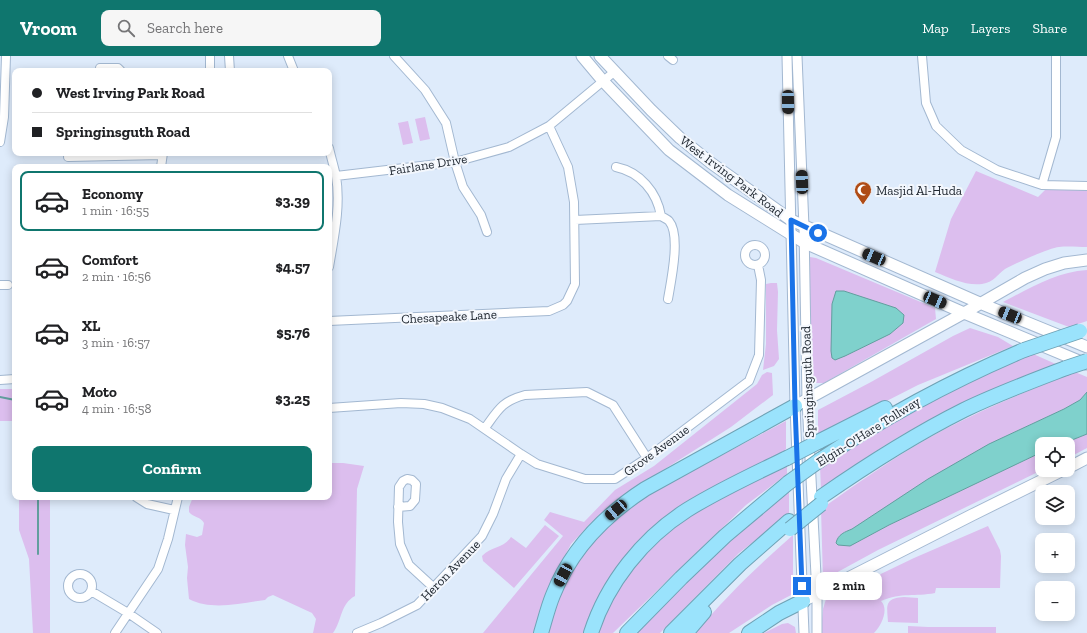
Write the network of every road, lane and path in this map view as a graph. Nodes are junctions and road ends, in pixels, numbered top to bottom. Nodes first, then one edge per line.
1 (6, 56) edge
2 (210, 56) edge
3 (229, 56) edge
4 (288, 56) edge
5 (394, 56) edge
6 (582, 56) edge
7 (600, 56) edge
8 (787, 56) edge
9 (797, 56) edge
10 (922, 56) edge
11 (1056, 56) edge
12 (100, 68) dead end
13 (118, 68) edge
14 (210, 68) edge
15 (230, 68) edge
16 (293, 68) edge
17 (614, 72) junction
18 (603, 81) junction
19 (549, 126) junction
20 (0, 142) edge
21 (100, 156) edge
22 (331, 156) edge
23 (68, 157) dead end
24 (454, 162) junction
25 (616, 167) dead end
26 (336, 176) junction
27 (1042, 184) junction
28 (1087, 186) edge
29 (662, 216) junction
30 (574, 220) junction
31 (791, 220) junction
32 (804, 227) junction
33 (332, 231) edge
34 (487, 232) dead end
35 (792, 236) junction
36 (805, 243) junction
37 (1087, 260) edge
38 (758, 265) dead end
39 (668, 299) dead end
40 (982, 304) junction
41 (964, 313) junction
42 (332, 322) edge
43 (1083, 330) edge
44 (1087, 347) edge
45 (1087, 361) edge
46 (1087, 364) edge
47 (12, 379) edge
48 (958, 379) junction
49 (0, 380) edge
50 (801, 403) junction
51 (332, 408) edge
52 (486, 428) junction
53 (521, 454) junction
54 (647, 458) junction
55 (1087, 458) edge
56 (1075, 464) edge
57 (1050, 477) edge
58 (141, 500) edge
59 (177, 500) edge
60 (398, 507) dead end
61 (174, 510) junction
62 (790, 525) junction
63 (434, 588) junction
64 (91, 591) dead end
65 (817, 595) junction
66 (803, 601) junction
67 (128, 613) junction
68 (115, 633) edge
69 (157, 633) edge
70 (357, 633) edge
71 (541, 633) edge
72 (591, 633) edge
73 (628, 633) edge
74 (671, 633) edge
75 (686, 633) edge
76 (749, 633) edge
77 (804, 633) edge
78 (817, 633) edge

1 - 20 street
2 - 14 street
3 - 15 street
4 - 16 street
5 - 24 street
6 - 18 main road, West Irving Park Road
7 - 17 main road, West Irving Park Road
8 - 31 street, Springinsguth Road
9 - 32 street, Springinsguth Road
10 - 27 street
11 - 27 street
12 - 13 street
17 - 18 street, Fairlane Drive
17 - 31 main road, West Irving Park Road
18 - 19 street, Fairlane Drive
18 - 35 main road, West Irving Park Road
19 - 24 street, Fairlane Drive
19 - 30 street
21 - 23 street
22 - 26 street
24 - 26 street, Fairlane Drive
24 - 34 street
25 - 29 street
26 - 33 street
27 - 28 street
29 - 30 street
29 - 39 street
30 - 42 street, Chesapeake Lane
31 - 32 main road, West Irving Park Road
31 - 35 street, Springinsguth Road
32 - 36 street, Springinsguth Road
32 - 40 main road, West Irving Park Road
35 - 36 main road, West Irving Park Road
35 - 50 street, Springinsguth Road
36 - 41 main road, West Irving Park Road
36 - 50 street, Springinsguth Road
37 - 40 main road
38 - 54 street, Grove Avenue
40 - 41 main road
40 - 44 main road, West Irving Park Road
41 - 46 main road, West Irving Park Road
41 - 50 main road
43 - 48 highway, Elgin-O'Hare Tollway, bridge
45 - 62 highway, bridge
47 - 49 street
48 - 72 highway, bridge
48 - 73 highway, Elgin-O'Hare Tollway, bridge
50 - 65 street, Springinsguth Road
50 - 66 street, Springinsguth Road
50 - 71 highway
51 - 52 street, Grove Avenue
52 - 53 street, Grove Avenue
52 - 54 street
53 - 54 street, Grove Avenue
53 - 63 street, Heron Avenue
55 - 56 main road
57 - 65 main road
58 - 61 street
59 - 61 street
60 - 63 street
61 - 67 street
62 - 74 highway
62 - 75 highway
63 - 70 street, Heron Avenue
64 - 67 street
65 - 66 main road
65 - 78 street, Springinsguth Road
66 - 76 highway
66 - 77 street, Springinsguth Road
67 - 68 street
67 - 69 street

